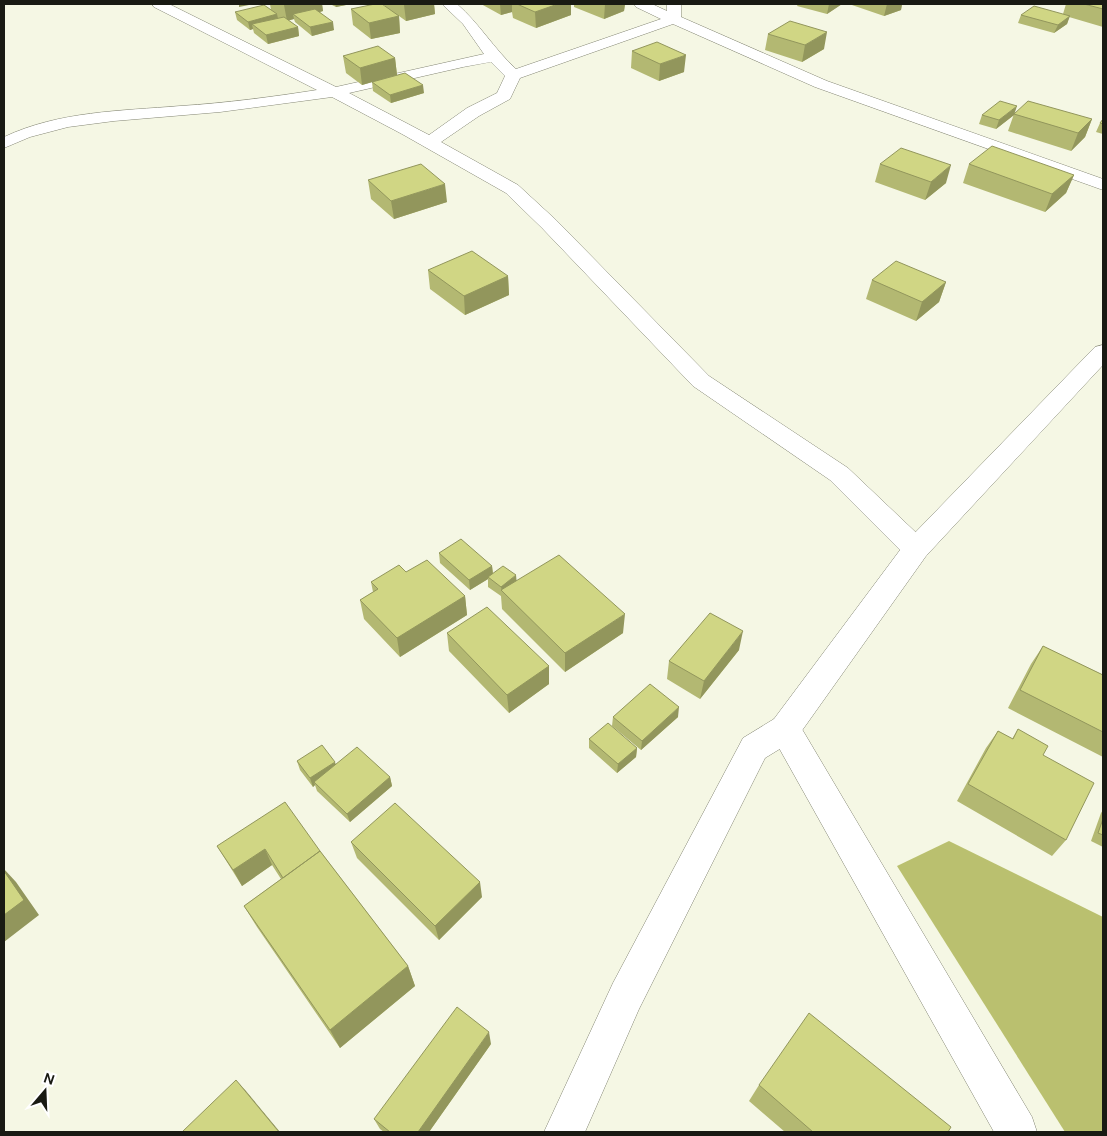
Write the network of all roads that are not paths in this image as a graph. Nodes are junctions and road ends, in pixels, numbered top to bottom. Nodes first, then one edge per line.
1 (159, 4) edge
2 (449, 4) edge
3 (641, 4) edge
4 (674, 11) edge
5 (494, 57) junction
6 (512, 75) junction
7 (334, 92) junction
8 (429, 142) junction
9 (4, 143) edge
10 (1103, 185) edge
11 (1103, 352) edge
12 (916, 549) junction
13 (785, 729) junction
14 (564, 1132) edge
15 (1017, 1132) edge

1 - 7 street
2 - 5 street
3 - 4 street
4 - 6 street
4 - 10 street
5 - 6 street
5 - 7 street
6 - 8 street
7 - 8 street
7 - 9 street
8 - 12 street
11 - 12 street
12 - 13 street
13 - 14 street
13 - 15 street

